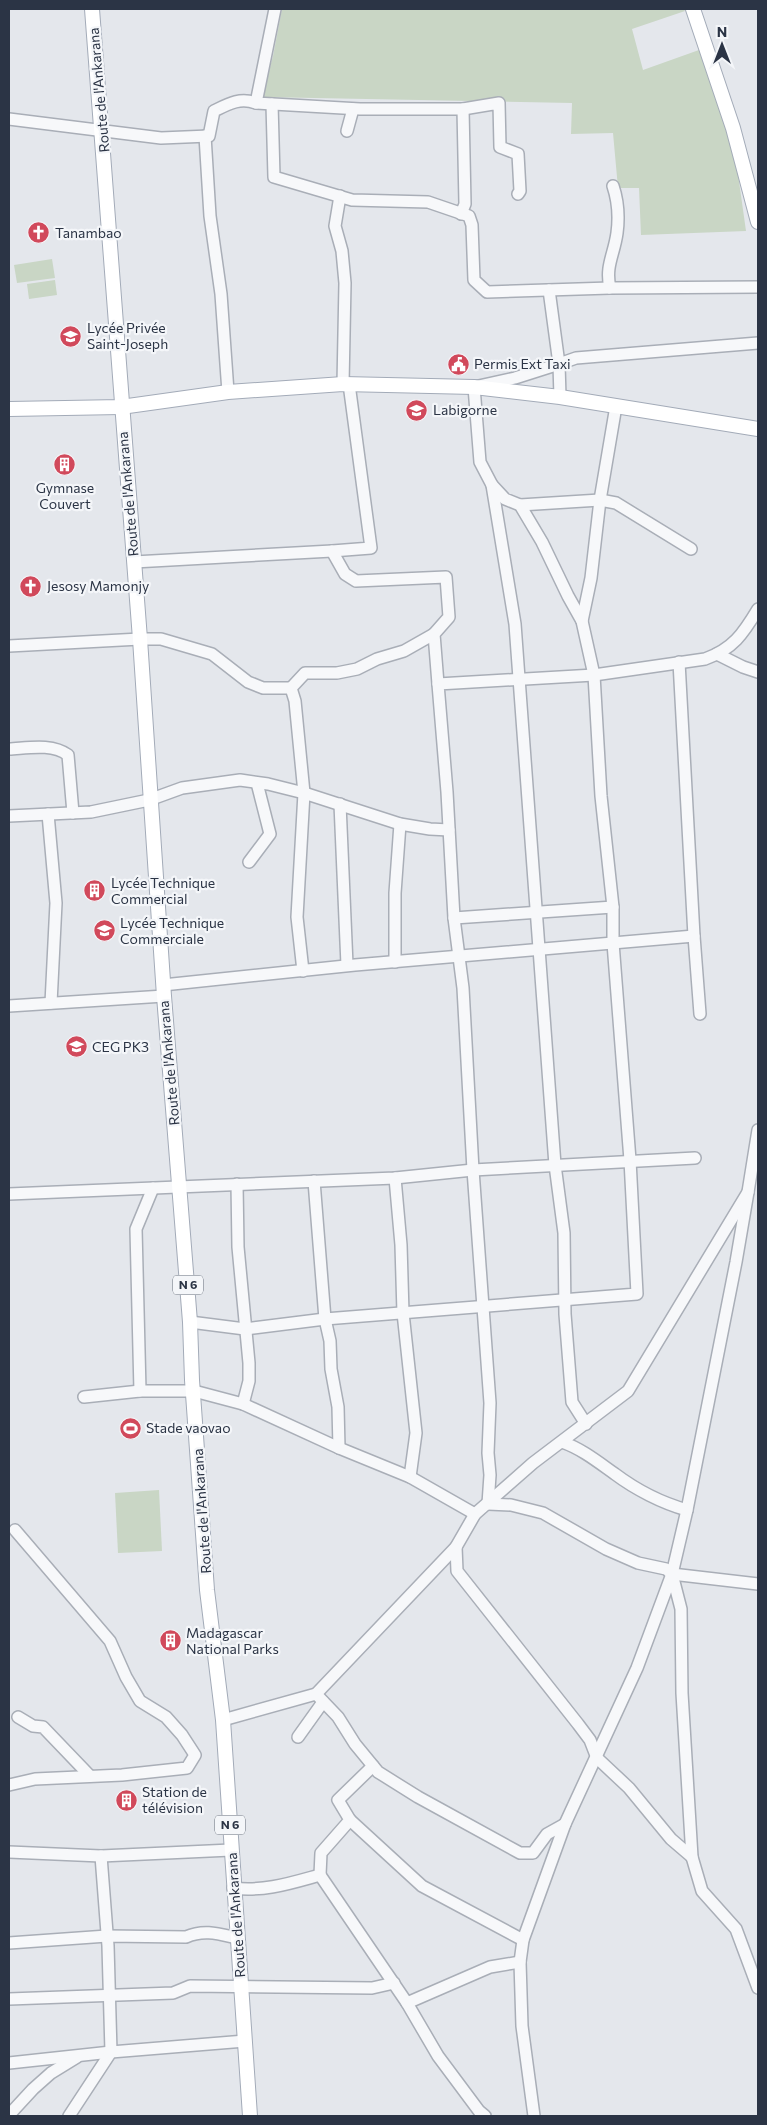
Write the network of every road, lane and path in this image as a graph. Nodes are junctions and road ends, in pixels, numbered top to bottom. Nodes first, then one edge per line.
1 (92, 9) edge
2 (274, 9) edge
3 (693, 9) edge
4 (256, 103) junction
5 (272, 104) junction
6 (353, 108) junction
7 (463, 108) junction
8 (9, 119) edge
9 (102, 131) junction
10 (347, 131) dead end
11 (205, 136) junction
12 (613, 186) dead end
13 (518, 194) dead end
14 (340, 196) junction
15 (461, 214) junction
16 (758, 222) edge
17 (758, 287) edge
18 (610, 288) junction
19 (549, 290) junction
20 (758, 342) edge
21 (559, 364) junction
22 (346, 384) junction
23 (474, 387) junction
24 (228, 392) junction
25 (560, 397) junction
26 (616, 406) junction
27 (121, 407) junction
28 (9, 408) edge
29 (758, 429) edge
30 (492, 485) junction
31 (600, 500) junction
32 (520, 505) junction
33 (691, 549) dead end
34 (332, 551) junction
35 (134, 562) junction
36 (758, 609) edge
37 (582, 621) junction
38 (434, 634) junction
39 (140, 638) junction
40 (9, 646) edge
41 (717, 654) junction
42 (678, 662) junction
43 (758, 672) edge
44 (594, 675) junction
45 (520, 679) junction
46 (438, 684) junction
47 (291, 688) junction
48 (9, 749) edge
49 (257, 783) junction
50 (304, 793) junction
51 (149, 800) junction
52 (340, 804) junction
53 (73, 813) junction
54 (48, 814) junction
55 (9, 816) edge
56 (400, 824) junction
57 (449, 830) junction
58 (249, 862) dead end
59 (613, 907) junction
60 (536, 912) junction
61 (454, 918) junction
62 (694, 936) junction
63 (613, 943) junction
64 (539, 950) junction
65 (459, 957) junction
66 (395, 962) junction
67 (347, 966) junction
68 (303, 971) junction
69 (163, 991) junction
70 (52, 1003) junction
71 (9, 1006) edge
72 (700, 1014) dead end
73 (758, 1130) edge
74 (695, 1158) dead end
75 (630, 1160) junction
76 (554, 1165) junction
77 (474, 1170) junction
78 (395, 1178) junction
79 (314, 1181) junction
80 (237, 1184) junction
81 (153, 1188) junction
82 (180, 1188) junction
83 (748, 1192) junction
84 (9, 1194) edge
85 (565, 1301) junction
86 (484, 1307) junction
87 (403, 1312) junction
88 (325, 1319) junction
89 (190, 1322) junction
90 (246, 1329) junction
91 (140, 1390) junction
92 (194, 1391) junction
93 (84, 1397) dead end
94 (243, 1404) junction
95 (586, 1424) junction
96 (562, 1442) junction
97 (339, 1448) junction
98 (410, 1477) junction
99 (488, 1504) junction
100 (687, 1510) junction
101 (475, 1514) junction
102 (15, 1530) dead end
103 (456, 1548) junction
104 (672, 1574) junction
105 (758, 1584) edge
106 (320, 1698) junction
107 (18, 1717) dead end
108 (223, 1720) junction
109 (298, 1737) dead end
110 (597, 1758) junction
111 (372, 1766) junction
112 (90, 1776) junction
113 (9, 1785) edge
114 (350, 1820) junction
115 (565, 1824) junction
116 (231, 1850) junction
117 (9, 1852) edge
118 (100, 1856) junction
119 (692, 1858) junction
120 (320, 1875) junction
121 (233, 1888) junction
122 (107, 1936) junction
123 (237, 1938) junction
124 (523, 1940) junction
125 (9, 1943) edge
126 (520, 1962) junction
127 (394, 1983) junction
128 (240, 1985) junction
129 (758, 1988) edge
130 (110, 1995) junction
131 (9, 2000) edge
132 (407, 2002) junction
133 (245, 2041) junction
134 (111, 2052) junction
135 (80, 2055) junction
136 (9, 2063) edge
137 (9, 2115) edge
138 (69, 2116) edge
139 (250, 2116) edge
140 (485, 2116) edge
141 (534, 2116) edge

1 - 9 main road, Route de l'Ankarana / N 6
2 - 4 street
3 - 16 main road
4 - 5 street
4 - 11 street
5 - 6 street
5 - 14 street
6 - 7 street
6 - 10 street
7 - 13 street
7 - 15 street
8 - 9 street
9 - 11 street
9 - 27 main road, Route de l'Ankarana / N 6
11 - 24 street
12 - 18 street
14 - 15 street
14 - 22 street
15 - 19 street
17 - 18 street
18 - 19 street
19 - 21 street
20 - 21 street
21 - 23 street
21 - 25 street
22 - 23 main road
22 - 24 main road
22 - 34 street
23 - 25 main road
23 - 30 street
24 - 27 main road
25 - 26 main road
26 - 29 main road
26 - 31 street
27 - 28 main road
27 - 35 main road, Route de l'Ankarana / N 6
30 - 32 street
30 - 45 street
31 - 32 street
31 - 33 street
31 - 37 street
32 - 37 street
34 - 35 street
34 - 38 street
35 - 39 main road, Route de l'Ankarana / N 6
36 - 41 street
37 - 44 street
38 - 46 street
38 - 47 street
39 - 40 street
39 - 47 street
39 - 51 main road, Route de l'Ankarana / N 6
41 - 42 street
41 - 43 street
42 - 44 street
42 - 62 street
44 - 45 street
44 - 59 street
45 - 46 street
45 - 60 street
46 - 57 street
47 - 50 street
48 - 53 street
49 - 50 street
49 - 51 street
49 - 58 street
50 - 52 street
50 - 68 street
51 - 53 street
51 - 69 main road, Route de l'Ankarana / N 6
52 - 56 street
52 - 67 street
53 - 54 street
54 - 55 street
54 - 70 street
56 - 57 street
56 - 66 street
57 - 61 street
59 - 60 street
59 - 63 street
60 - 61 street
60 - 64 street
61 - 65 street
62 - 63 street
62 - 72 street
63 - 64 street
63 - 75 street
64 - 65 street
64 - 76 street
65 - 66 street
65 - 77 street
66 - 67 street
67 - 68 street
68 - 69 street
69 - 70 street
69 - 82 main road, Route de l'Ankarana / N 6
70 - 71 street
73 - 83 street
74 - 75 street
75 - 76 street
75 - 85 street
76 - 77 street
76 - 85 street
77 - 78 street
77 - 86 street
78 - 79 street
78 - 87 street
79 - 80 street
79 - 88 street
80 - 82 street
80 - 90 street
81 - 82 street
81 - 84 street
81 - 91 street
82 - 89 main road, Route de l'Ankarana / N 6
83 - 95 street
83 - 100 street
85 - 86 street
85 - 95 street
86 - 87 street
86 - 99 street
87 - 88 street
87 - 98 street
88 - 90 street
88 - 97 street
89 - 90 street
89 - 92 main road, Route de l'Ankarana / N 6
90 - 94 street
91 - 92 street
91 - 93 street
92 - 94 street
92 - 108 main road, Route de l'Ankarana / N 6
94 - 97 street
95 - 96 street
96 - 99 street
96 - 100 street
97 - 98 street
98 - 101 street
99 - 101 street
99 - 104 street
100 - 104 street
101 - 103 street
102 - 112 street
103 - 106 street
103 - 110 street
104 - 105 street
104 - 110 street
104 - 119 street
106 - 108 street
106 - 109 street
106 - 111 street
107 - 112 street
108 - 116 main road, Route de l'Ankarana / N 6
110 - 115 street
110 - 119 street
111 - 114 street
111 - 115 street
112 - 113 street
114 - 120 street
114 - 124 street
115 - 124 street
116 - 118 street
116 - 121 main road, Route de l'Ankarana / N 6
117 - 118 street
118 - 122 street
119 - 129 street
120 - 121 street
120 - 127 street
121 - 123 main road, Route de l'Ankarana / N 6
122 - 123 street
122 - 125 street
122 - 130 street
123 - 128 main road, Route de l'Ankarana / N 6
124 - 126 street
126 - 132 street
126 - 141 street
127 - 128 street
127 - 132 street
128 - 130 street
128 - 133 main road, Route de l'Ankarana / N 6
130 - 131 street
130 - 134 street
132 - 140 street
133 - 134 street
133 - 139 main road, Route de l'Ankarana / N 6
134 - 135 street
134 - 138 street
135 - 136 street
135 - 137 street

